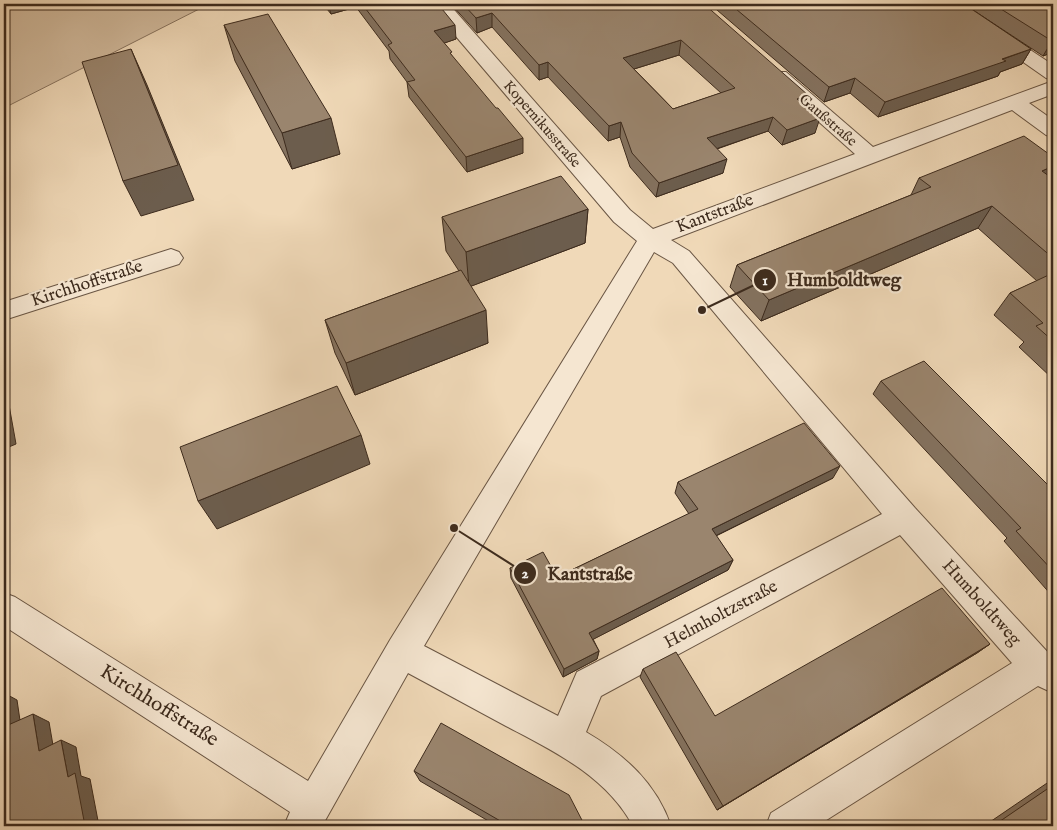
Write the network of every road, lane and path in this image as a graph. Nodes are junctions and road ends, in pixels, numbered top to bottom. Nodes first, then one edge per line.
1 (440, 4) edge
2 (949, 4) edge
3 (762, 61) edge
4 (1053, 74) edge
5 (1053, 87) edge
6 (1015, 102) junction
7 (1053, 130) edge
8 (870, 156) junction
9 (650, 239) junction
10 (171, 258) dead end
11 (4, 311) edge
12 (904, 518) junction
13 (4, 608) edge
14 (402, 652) junction
15 (1045, 671) edge
16 (566, 738) junction
17 (308, 816) edge
18 (653, 826) edge
19 (784, 826) edge

1 - 9 street, Kopernikusstraße
2 - 4 street
3 - 8 street, Gaußstraße
5 - 6 street, Kantstraße
6 - 7 street
6 - 8 street, Kantstraße
8 - 9 street, Kantstraße
9 - 12 street, Humboldtweg
9 - 14 street
10 - 11 street, Kirchhoffstraße
12 - 15 street, Humboldtweg
12 - 16 street, Helmholtzstraße
13 - 17 street, Kirchhoffstraße
14 - 16 street
14 - 17 street
15 - 19 street
16 - 18 street

